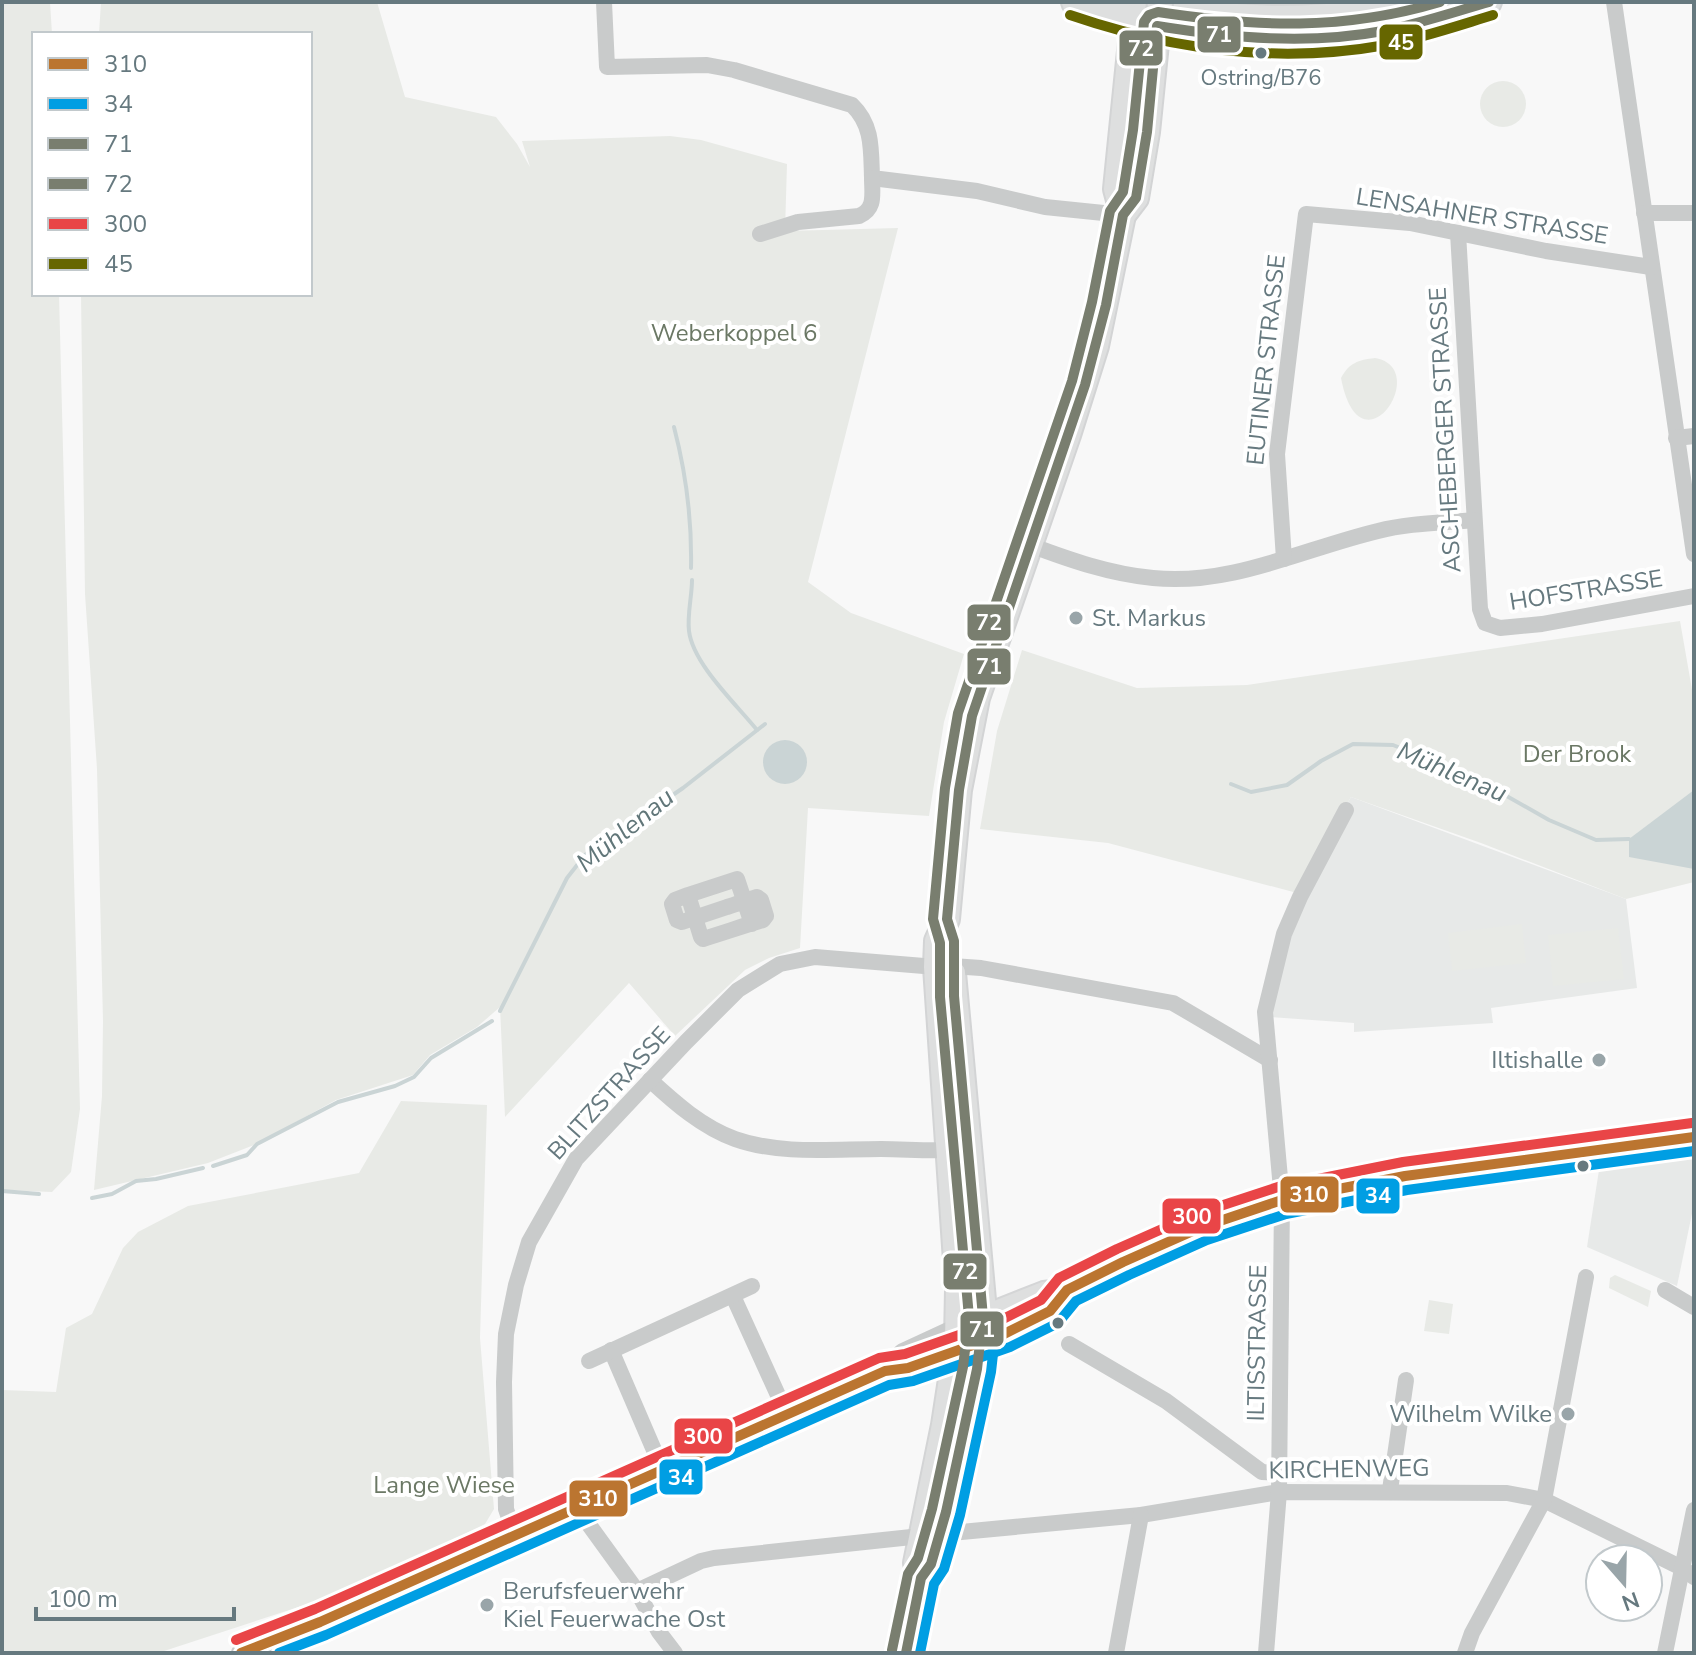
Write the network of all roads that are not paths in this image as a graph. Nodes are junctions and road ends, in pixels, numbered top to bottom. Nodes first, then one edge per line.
1 (604, 2) edge
2 (1075, 2) edge
3 (1268, 2) edge
4 (1286, 2) edge
5 (1426, 2) edge
6 (1489, 2) edge
7 (1614, 2) edge
8 (1146, 11) edge
9 (872, 178) junction
10 (1644, 213) junction
11 (1694, 213) edge
12 (1306, 214) joint
13 (1123, 215) junction
14 (1458, 233) junction
15 (760, 234) dead end
16 (1651, 267) junction
17 (1694, 436) edge
18 (1676, 438) junction
19 (1474, 520) junction
20 (1030, 545) junction
21 (1694, 554) edge
22 (1284, 559) junction
23 (1694, 596) edge
24 (1485, 623) joint
25 (1346, 810) dead end
26 (708, 889) junction
27 (741, 903) junction
28 (715, 911) junction
29 (695, 917) junction
30 (748, 925) junction
31 (722, 933) junction
32 (944, 967) junction
33 (1269, 1055) junction
34 (650, 1080) junction
35 (1694, 1137) edge
36 (948, 1150) junction
37 (1282, 1200) junction
38 (1586, 1277) dead end
39 (752, 1286) dead end
40 (1067, 1290) junction
41 (1665, 1290) dead end
42 (733, 1296) junction
43 (1694, 1307) edge
44 (983, 1317) junction
45 (956, 1340) junction
46 (981, 1342) junction
47 (1069, 1344) dead end
48 (611, 1350) junction
49 (589, 1361) dead end
50 (1406, 1380) dead end
51 (787, 1415) junction
52 (663, 1471) junction
53 (1279, 1473) junction
54 (1390, 1490) junction
55 (1279, 1492) junction
56 (1544, 1500) junction
57 (581, 1508) junction
58 (1694, 1510) edge
59 (1141, 1515) junction
60 (930, 1535) junction
61 (515, 1536) junction
62 (1688, 1572) edge
63 (637, 1591) junction
64 (241, 1653) edge
65 (675, 1653) edge
66 (906, 1653) edge
67 (1116, 1653) edge
68 (1266, 1653) edge
69 (1465, 1653) edge
70 (1665, 1653) edge

1 - 9 street
2 - 8 highway
3 - 4 highway
5 - 8 highway
6 - 8 main road
7 - 10 street
8 - 13 main road
9 - 13 street
9 - 15 street
10 - 11 street
10 - 16 street
12 - 14 street, LENSAHNER STRASSE
12 - 22 street, EUTINER STRASSE
13 - 20 main road
14 - 16 street, LENSAHNER STRASSE
14 - 19 street, ASCHEBERGER STRASSE
16 - 18 street
17 - 18 street
18 - 21 street
19 - 22 street
19 - 24 street, ASCHEBERGER STRASSE
20 - 22 street
20 - 32 main road
23 - 24 street, HOFSTRASSE
25 - 33 street, ILTISSTRASSE
26 - 27 street
26 - 28 street
26 - 29 street
27 - 28 street
27 - 30 street
27 - 30 street
28 - 29 street
28 - 31 street
29 - 31 street
30 - 31 street
32 - 33 street, BLITZSTRASSE
32 - 34 street, BLITZSTRASSE
32 - 36 main road
32 - 44 main road
33 - 37 street, ILTISSTRASSE
34 - 36 street
34 - 61 street, BLITZSTRASSE
35 - 37 main road
36 - 45 main road
37 - 40 main road
37 - 53 street, ILTISSTRASSE
38 - 56 street
39 - 42 street
40 - 44 main road
40 - 46 main road
41 - 43 street
42 - 48 street
42 - 51 street
44 - 45 main road
44 - 46 main road
45 - 46 main road
45 - 51 street
45 - 60 main road
46 - 60 main road
47 - 53 street
48 - 49 street
48 - 52 street
50 - 54 street
51 - 52 street
52 - 57 street
53 - 55 street, ILTISSTRASSE
54 - 55 street, KIRCHENWEG
54 - 56 street, KIRCHENWEG
55 - 59 street, KIRCHENWEG
55 - 68 street, ILTISSTRASSE
56 - 62 street, KIRCHENWEG
56 - 69 street
57 - 61 street
57 - 63 street
58 - 62 street
59 - 60 street, KIRCHENWEG
59 - 67 street
60 - 63 street, KIRCHENWEG
60 - 66 main road
61 - 64 street
62 - 70 street
63 - 65 street

